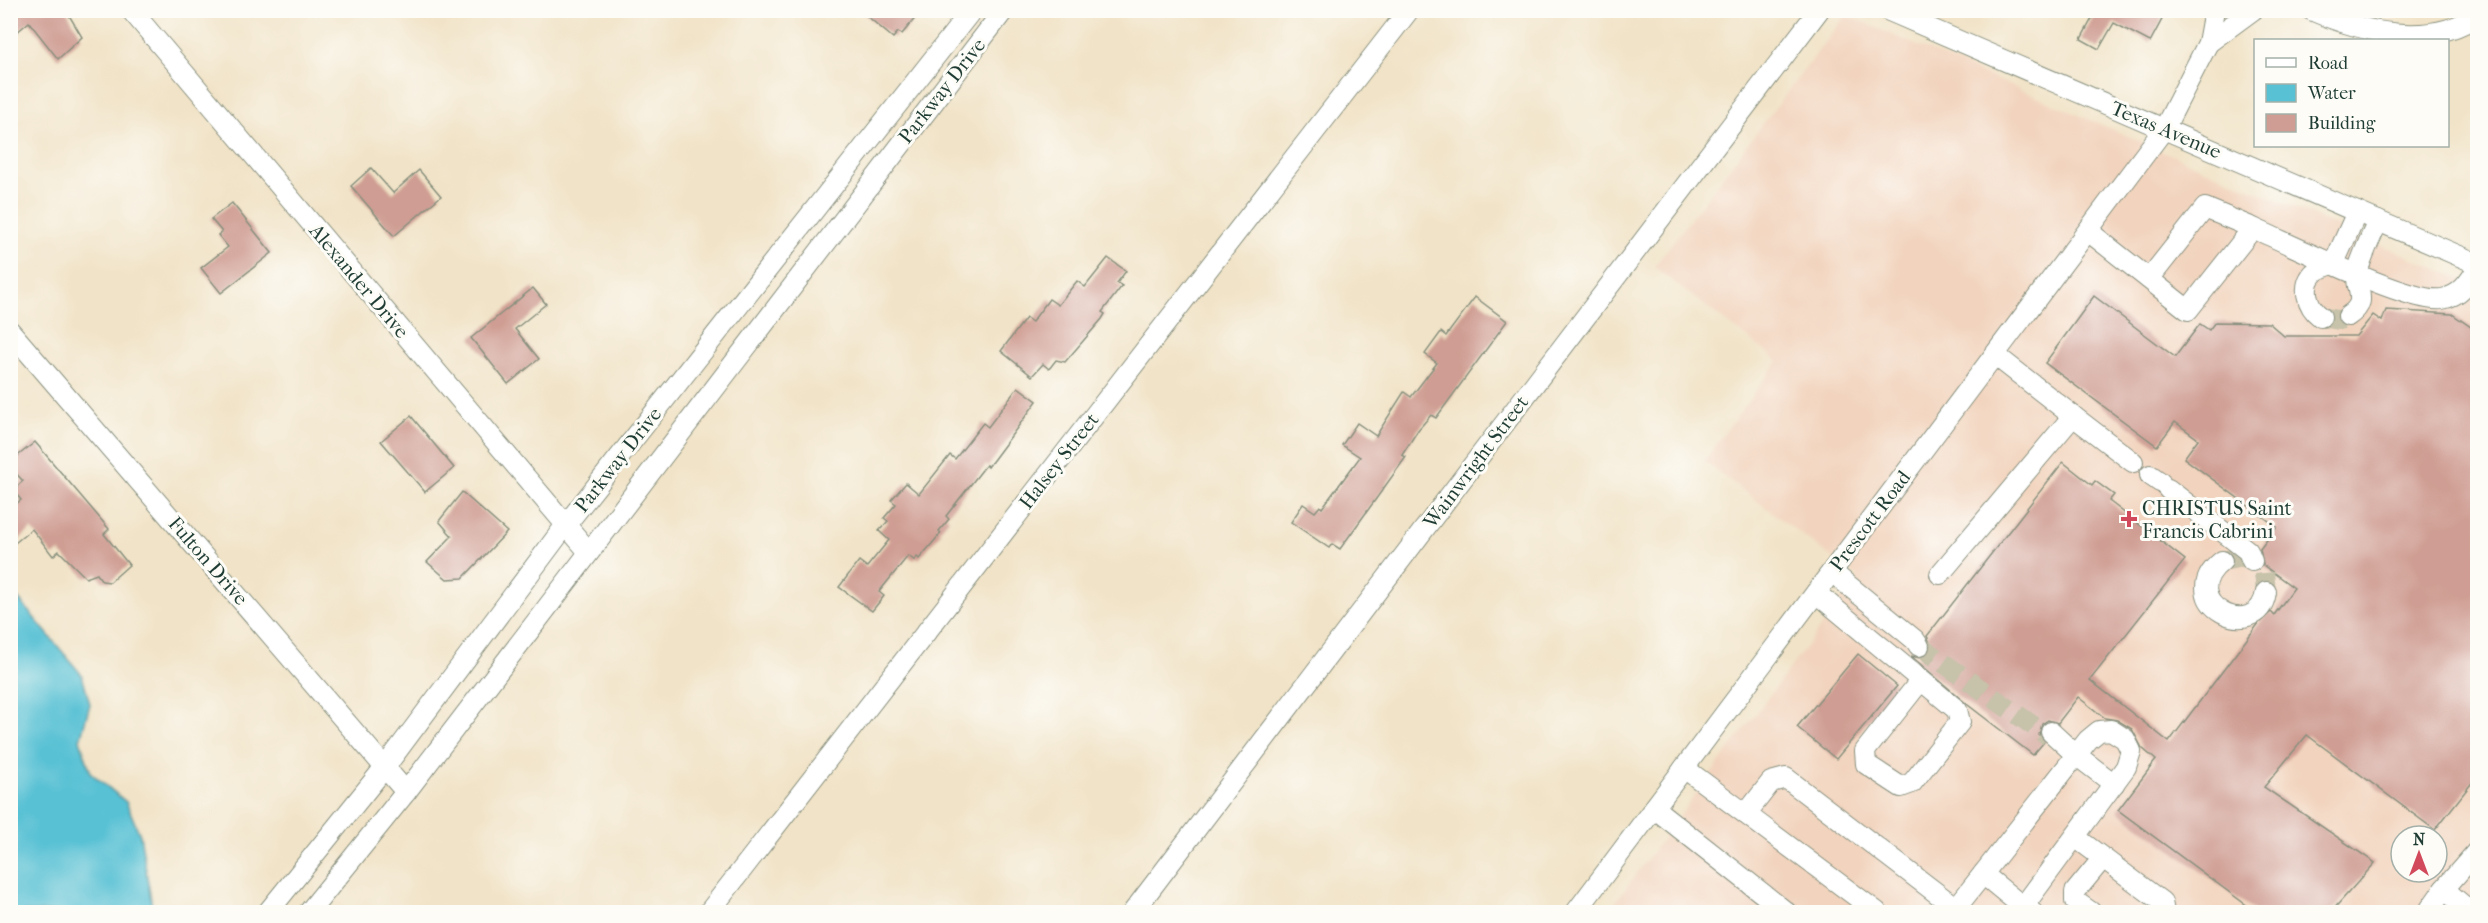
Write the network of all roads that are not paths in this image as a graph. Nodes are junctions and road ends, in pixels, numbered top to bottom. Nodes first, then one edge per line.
1 (131, 10) edge
2 (972, 10) edge
3 (1004, 10) edge
4 (1410, 10) edge
5 (1819, 10) edge
6 (1887, 10) edge
7 (2214, 10) edge
8 (2253, 10) edge
9 (2311, 10) edge
10 (2478, 15) edge
11 (2208, 43) junction
12 (2164, 129) junction
13 (2357, 212) junction
14 (2378, 221) junction
15 (2253, 228) junction
16 (2088, 231) junction
17 (2334, 263) junction
18 (2478, 265) edge
19 (2356, 273) junction
20 (2149, 279) junction
21 (2348, 316) dead end
22 (2321, 317) dead end
23 (10, 331) edge
24 (1995, 355) junction
25 (2073, 416) junction
26 (2133, 462) dead end
27 (2159, 482) dead end
28 (566, 526) junction
29 (588, 551) junction
30 (2222, 561) dead end
31 (1832, 572) junction
32 (1940, 574) dead end
33 (1816, 593) junction
34 (1919, 642) tunnel mouth
35 (1921, 680) junction
36 (2051, 735) tunnel mouth
37 (2076, 755) junction
38 (385, 767) junction
39 (1684, 768) junction
40 (2114, 784) junction
41 (406, 792) junction
42 (1654, 808) junction
43 (1746, 814) junction
44 (2075, 837) junction
45 (2478, 850) edge
46 (2103, 858) junction
47 (1983, 874) junction
48 (2444, 889) junction
49 (1954, 910) edge
50 (2025, 910) edge
51 (268, 912) edge
52 (309, 912) edge
53 (709, 912) edge
54 (1133, 912) edge
55 (1576, 912) edge
56 (1786, 912) edge
57 (1877, 912) edge
58 (2091, 912) edge
59 (2164, 912) edge
60 (2428, 912) edge
61 (2471, 912) edge

1 - 28 street, Alexander Drive
2 - 28 street, Parkway Drive
3 - 29 street, Parkway Drive
4 - 53 street, Halsey Street
5 - 54 street, Wainwright Street
6 - 12 street, Texas Avenue
7 - 11 street
8 - 11 street
9 - 10 street
11 - 12 street, Prescott Road
12 - 13 street, Texas Avenue
12 - 16 street, Prescott Road
13 - 14 street, Texas Avenue
13 - 17 street
14 - 18 street, Texas Avenue
14 - 19 street
15 - 17 street
15 - 20 street
15 - 20 street
16 - 20 street
16 - 24 street, Prescott Road
17 - 19 street
17 - 22 street
18 - 19 street
19 - 21 street
23 - 38 street, Fulton Drive
24 - 25 street
24 - 31 street, Prescott Road
25 - 26 street
25 - 32 street
27 - 30 street
28 - 29 street, Alexander Drive
28 - 38 street, Parkway Drive
29 - 41 street, Parkway Drive
31 - 33 street, Prescott Road
31 - 34 street
33 - 35 street
33 - 39 street, Prescott Road
35 - 35 street
36 - 37 street
37 - 40 street
37 - 40 street
37 - 47 street
38 - 41 street, Fulton Drive
38 - 51 street, Parkway Drive
39 - 42 street, Prescott Road
39 - 43 street
40 - 44 street
41 - 52 street, Parkway Drive
42 - 55 street, Prescott Road
42 - 56 street
43 - 49 street
43 - 57 street
44 - 46 street
44 - 50 street
45 - 48 street
46 - 58 street
46 - 59 street
47 - 49 street
47 - 50 street
48 - 60 street
48 - 61 street

